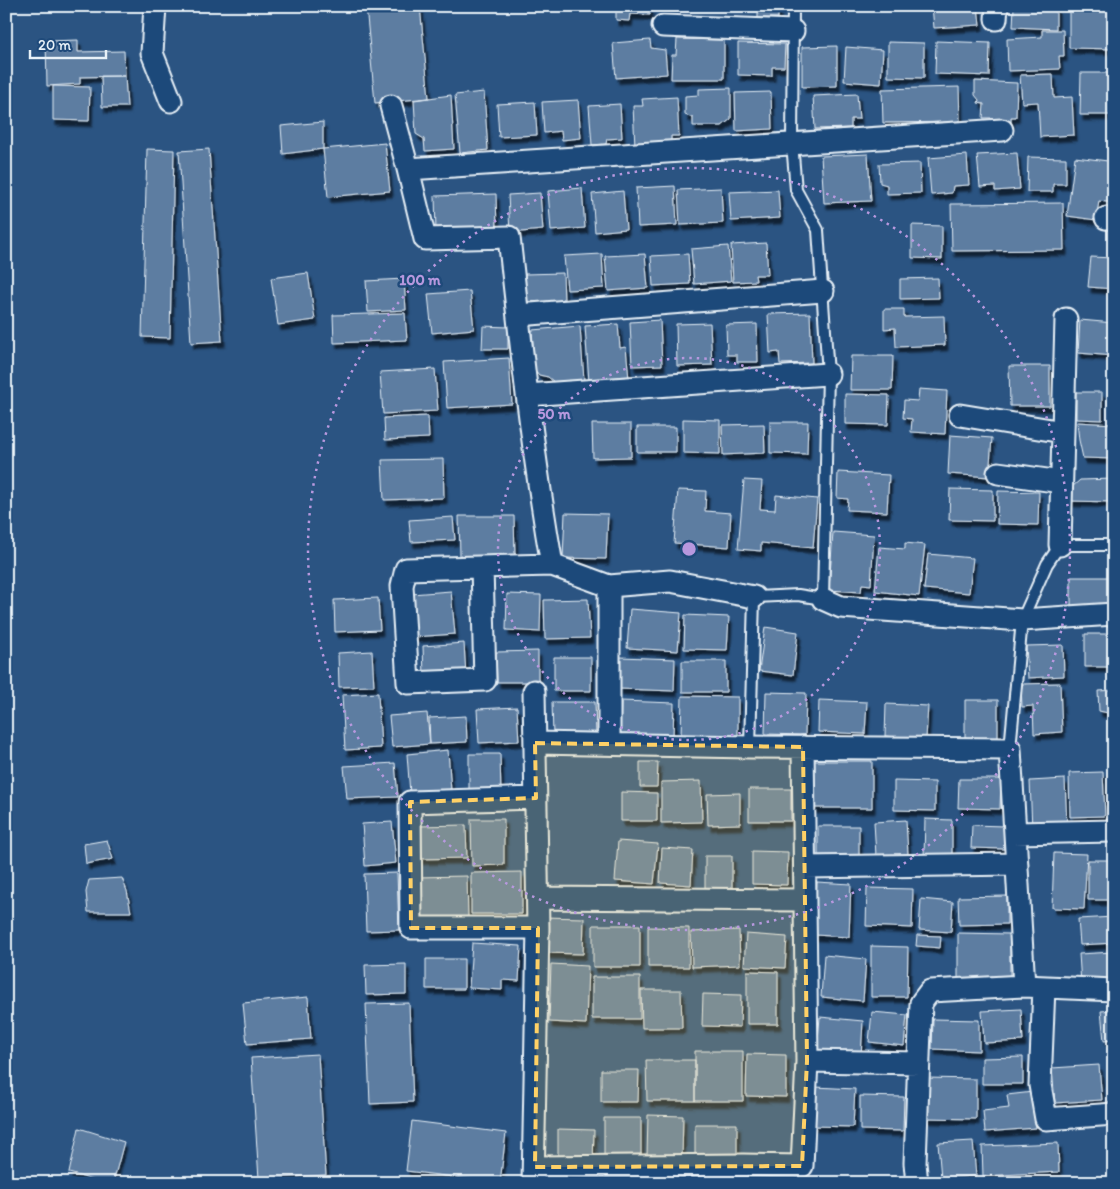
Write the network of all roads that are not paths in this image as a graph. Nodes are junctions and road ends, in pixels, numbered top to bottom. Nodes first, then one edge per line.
1 (155, 6) edge
2 (793, 6) edge
3 (663, 26) dead end
4 (793, 31) junction
5 (171, 101) dead end
6 (391, 106) dead end
7 (1002, 130) dead end
8 (792, 143) junction
9 (408, 169) junction
10 (823, 292) junction
11 (518, 315) junction
12 (1066, 320) dead end
13 (828, 374) junction
14 (527, 395) junction
15 (960, 416) dead end
16 (1063, 432) junction
17 (998, 473) dead end
18 (1062, 482) junction
19 (1060, 545) junction
20 (1114, 545) edge
21 (552, 565) junction
22 (482, 567) junction
23 (609, 586) junction
24 (754, 597) junction
25 (823, 599) junction
26 (1114, 614) edge
27 (1022, 620) junction
28 (534, 691) dead end
29 (535, 743) junction
30 (609, 743) junction
31 (750, 747) junction
32 (803, 747) junction
33 (1010, 749) junction
34 (536, 798) junction
35 (1113, 831) edge
36 (1015, 833) junction
37 (1017, 864) junction
38 (805, 867) junction
39 (538, 898) junction
40 (805, 900) junction
41 (538, 928) junction
42 (1034, 986) junction
43 (1114, 990) edge
44 (807, 1061) junction
45 (919, 1063) junction
46 (1114, 1114) edge
47 (534, 1175) edge
48 (917, 1183) edge

1 - 5 street
2 - 4 lane
3 - 4 street
4 - 8 lane
6 - 9 street
7 - 8 street
8 - 9 street
8 - 10 lane
9 - 11 street
10 - 11 street
10 - 13 lane
11 - 14 street
12 - 16 street
13 - 14 street
13 - 25 lane
14 - 21 street
15 - 16 street
16 - 18 street
17 - 18 street
18 - 19 street
19 - 20 lane
19 - 27 lane
21 - 22 street
21 - 23 street
22 - 22 street
23 - 24 street
23 - 30 street
24 - 25 lane
24 - 31 lane
25 - 27 street
26 - 27 street
27 - 33 lane
28 - 29 street
29 - 30 street
29 - 34 street
30 - 31 street
31 - 32 street
32 - 33 street
32 - 38 street
33 - 36 street
34 - 39 street
34 - 41 street
35 - 36 street
36 - 37 street
37 - 38 street
37 - 42 street
38 - 40 street
39 - 40 street
39 - 41 street
40 - 44 street
41 - 47 street
42 - 43 street
42 - 45 street
42 - 46 street
44 - 45 street
44 - 47 street
45 - 48 street

